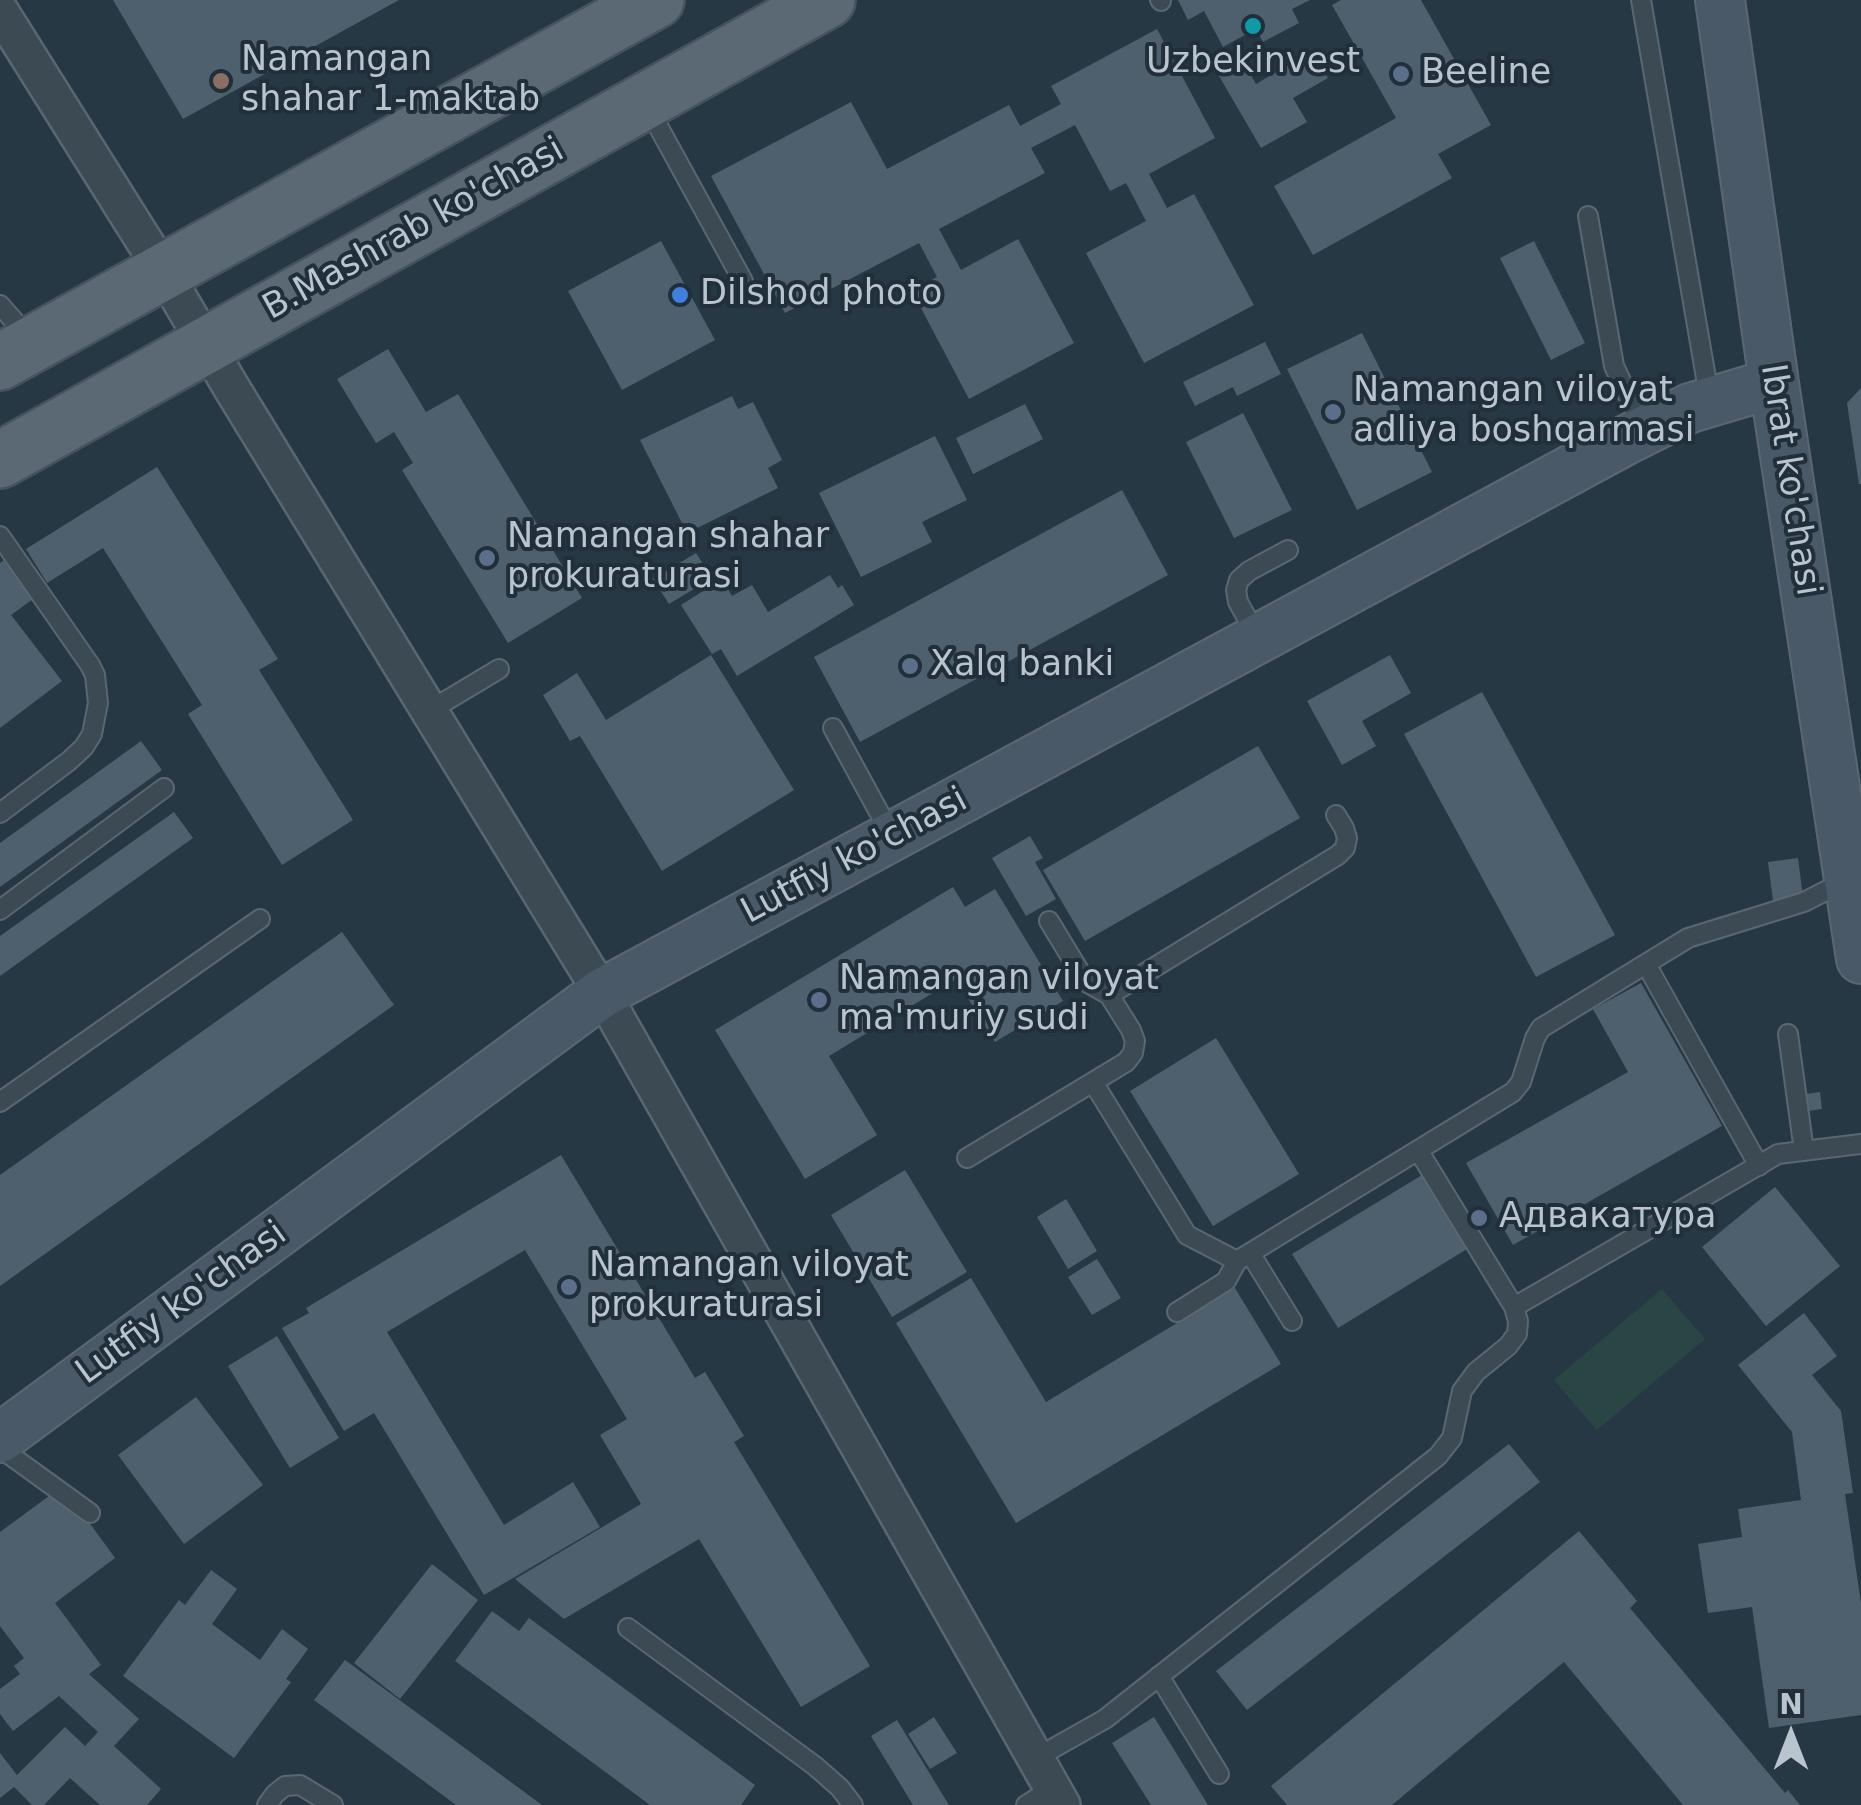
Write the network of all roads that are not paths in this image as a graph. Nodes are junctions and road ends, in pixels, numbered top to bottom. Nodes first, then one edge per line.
1 (828, 0) edge
2 (1640, 0) edge
3 (1720, 0) edge
4 (636, 5) edge
5 (0, 11) edge
6 (645, 101) junction
7 (1588, 216) dead end
8 (163, 270) junction
9 (743, 281) dead end
10 (11, 337) edge
11 (206, 345) junction
12 (1774, 384) junction
13 (1710, 402) junction
14 (1644, 431) junction
15 (0, 460) edge
16 (0, 536) edge
17 (1288, 550) dead end
18 (1258, 639) junction
19 (499, 670) dead end
20 (429, 711) junction
21 (833, 728) dead end
22 (164, 788) dead end
23 (0, 812) edge
24 (1336, 815) dead end
25 (892, 836) junction
26 (1855, 878) edge
27 (0, 910) edge
28 (260, 918) dead end
29 (1049, 921) dead end
30 (1861, 959) edge
31 (1646, 964) junction
32 (602, 994) junction
33 (1110, 995) junction
34 (1788, 1034) dead end
35 (1093, 1082) junction
36 (0, 1102) edge
37 (1861, 1144) edge
38 (1418, 1150) junction
39 (1804, 1151) junction
40 (967, 1158) dead end
41 (1759, 1166) junction
42 (1244, 1257) junction
43 (1514, 1307) junction
44 (1177, 1312) dead end
45 (1292, 1321) dead end
46 (4, 1430) edge
47 (90, 1512) dead end
48 (628, 1628) dead end
49 (1159, 1676) junction
50 (1219, 1774) dead end
51 (1044, 1789) edge
52 (267, 1805) edge
53 (333, 1805) edge
54 (853, 1805) edge

1 - 6 main road, B.Mashrab ko'chasi
2 - 13 lane
3 - 12 street, Ibrat ko'chasi
4 - 8 main road
5 - 8 street
6 - 9 lane
6 - 11 main road, B.Mashrab ko'chasi
7 - 14 lane
8 - 10 main road
8 - 11 street
11 - 15 main road, B.Mashrab ko'chasi
11 - 20 street
12 - 13 street, Lutfiy ko'chasi
12 - 26 street, Ibrat ko'chasi
13 - 14 street, Lutfiy ko'chasi
14 - 18 street, Lutfiy ko'chasi
16 - 23 lane
17 - 18 lane
18 - 25 street, Lutfiy ko'chasi
19 - 20 lane
20 - 32 street
21 - 25 lane
22 - 27 lane
24 - 33 lane
25 - 32 street, Lutfiy ko'chasi
26 - 30 street, Ibrat ko'chasi
26 - 31 lane
28 - 36 lane
29 - 33 lane
31 - 38 lane
31 - 41 lane
32 - 46 street, Lutfiy ko'chasi
32 - 51 street
33 - 35 lane
34 - 39 lane
35 - 40 lane
35 - 42 lane
37 - 39 lane
38 - 42 lane
38 - 43 lane
39 - 41 lane
41 - 43 lane
42 - 44 lane
42 - 45 lane
43 - 49 lane
46 - 47 lane
48 - 54 lane
49 - 50 lane
49 - 51 lane
52 - 53 lane

